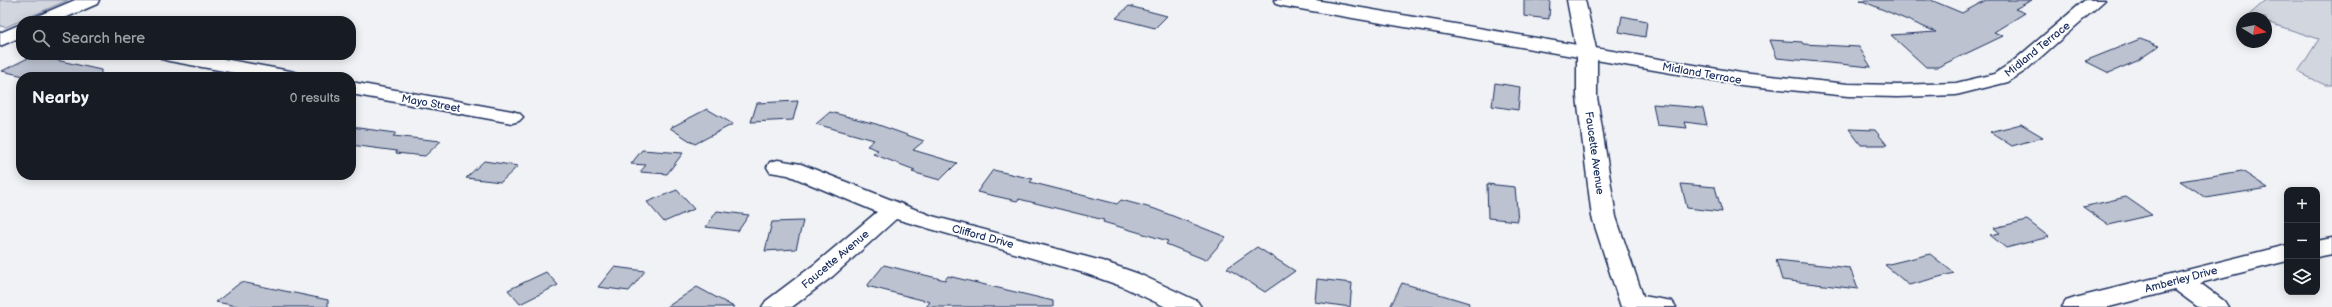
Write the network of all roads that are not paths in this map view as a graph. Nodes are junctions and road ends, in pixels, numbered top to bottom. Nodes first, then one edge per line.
1 (90, 0) edge
2 (1283, 0) edge
3 (1576, 0) edge
4 (2096, 0) edge
5 (53, 16) edge
6 (16, 32) edge
7 (0, 40) edge
8 (1587, 53) junction
9 (196, 60) edge
10 (262, 72) edge
11 (356, 89) edge
12 (512, 117) dead end
13 (778, 167) dead end
14 (893, 210) junction
15 (2332, 246) edge
16 (2320, 248) edge
17 (2284, 254) edge
18 (2178, 280) junction
19 (1634, 305) edge
20 (775, 307) edge
21 (1188, 307) edge
22 (1663, 307) edge
23 (2075, 307) edge
24 (2215, 307) edge

1 - 5 street
2 - 8 street, Midland Terrace
3 - 8 street, Faucette Avenue
4 - 8 street, Midland Terrace
6 - 7 street
8 - 19 street, Faucette Avenue
9 - 10 street
11 - 12 street, Mayo Street
13 - 14 street, Clifford Drive
14 - 20 street, Faucette Avenue
14 - 21 street, Clifford Drive
15 - 16 street
17 - 18 street, Amberley Drive
18 - 23 street, Amberley Drive
18 - 24 street
19 - 22 street

